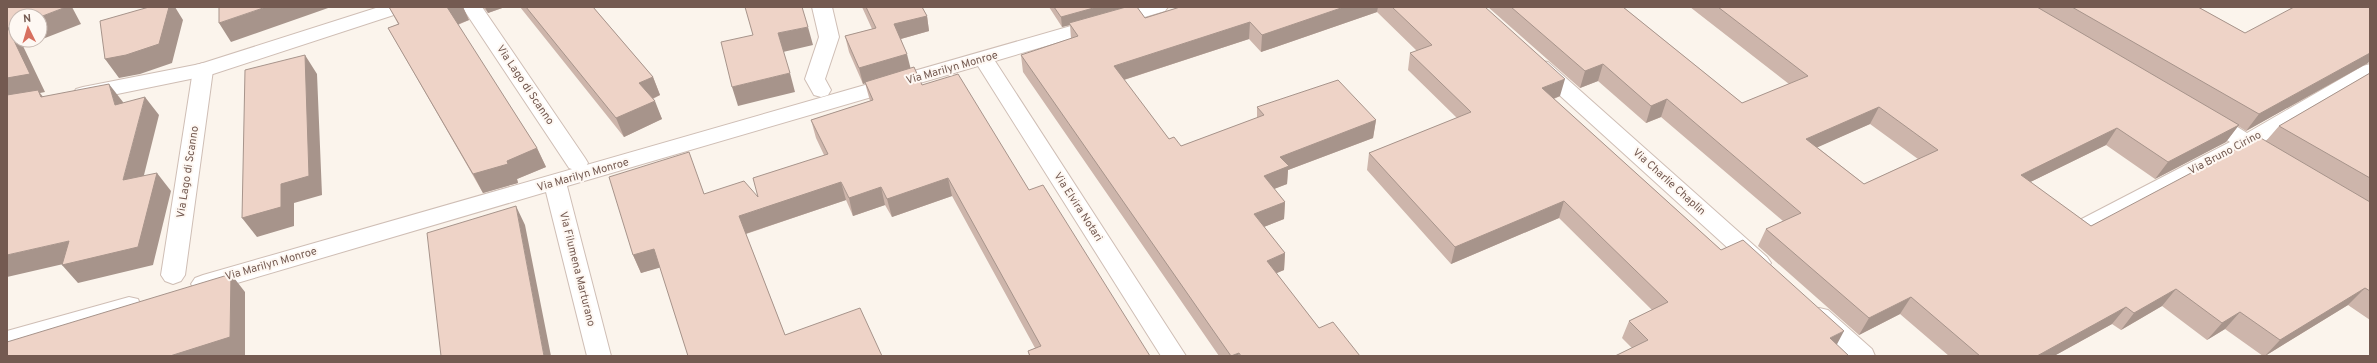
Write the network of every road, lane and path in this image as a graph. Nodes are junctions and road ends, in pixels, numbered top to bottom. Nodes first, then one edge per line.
1 (399, 7) edge
2 (472, 7) edge
3 (822, 7) edge
4 (1158, 7) edge
5 (1528, 55) edge
6 (983, 58) junction
7 (203, 70) junction
8 (2370, 71) edge
9 (821, 90) dead end
10 (68, 97) edge
11 (2188, 107) edge
12 (2247, 142) junction
13 (577, 163) dead end
14 (2288, 167) edge
15 (555, 183) junction
16 (2078, 231) edge
17 (1775, 277) edge
18 (171, 284) joint
19 (147, 300) edge
20 (1804, 303) edge
21 (7, 341) edge
22 (599, 356) edge
23 (1174, 356) edge
24 (1863, 356) edge

1 - 7 street
2 - 13 street, Via Lago di Scanno
3 - 9 street
4 - 6 street, Via Marilyn Monroe
5 - 17 street, Via Charlie Chaplin
6 - 15 street, Via Marilyn Monroe
6 - 23 street, Via Elvira Notari
7 - 10 street
7 - 18 street, Via Lago di Scanno
8 - 12 street, Via Bruno Cirino
11 - 12 street
12 - 14 street
12 - 16 street, Via Bruno Cirino
15 - 18 street, Via Marilyn Monroe
15 - 22 street, Via Filumena Marturano
19 - 21 street
20 - 24 street

